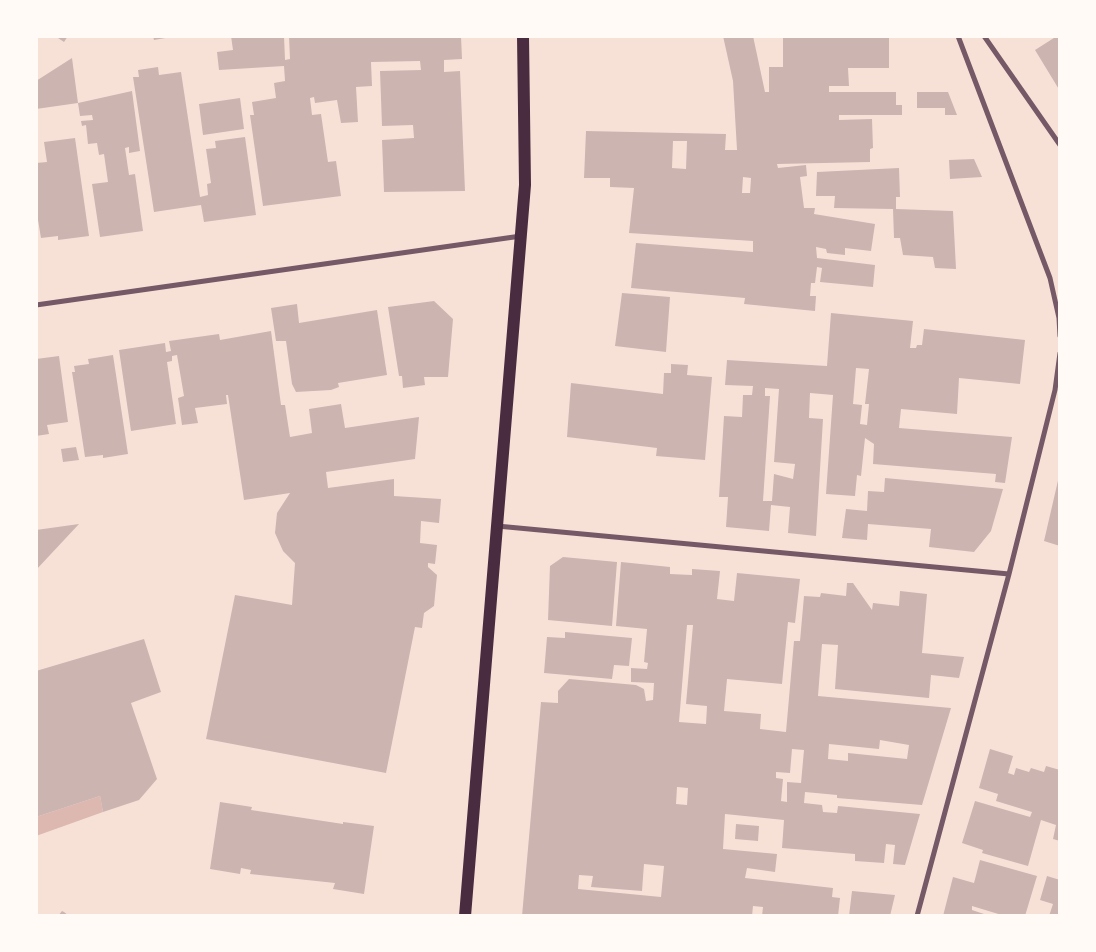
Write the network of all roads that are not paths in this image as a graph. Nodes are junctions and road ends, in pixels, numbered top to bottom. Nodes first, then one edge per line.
1 (523, 36) edge
2 (958, 36) edge
3 (984, 36) edge
4 (1060, 146) edge
5 (521, 236) junction
6 (36, 306) edge
7 (1060, 336) edge
8 (1060, 353) edge
9 (497, 526) junction
10 (1009, 574) junction
11 (465, 916) edge
12 (917, 916) edge

1 - 5 main road
2 - 7 street
3 - 4 street
5 - 6 street
5 - 9 main road
8 - 10 street
9 - 10 street
9 - 11 main road
10 - 12 street

